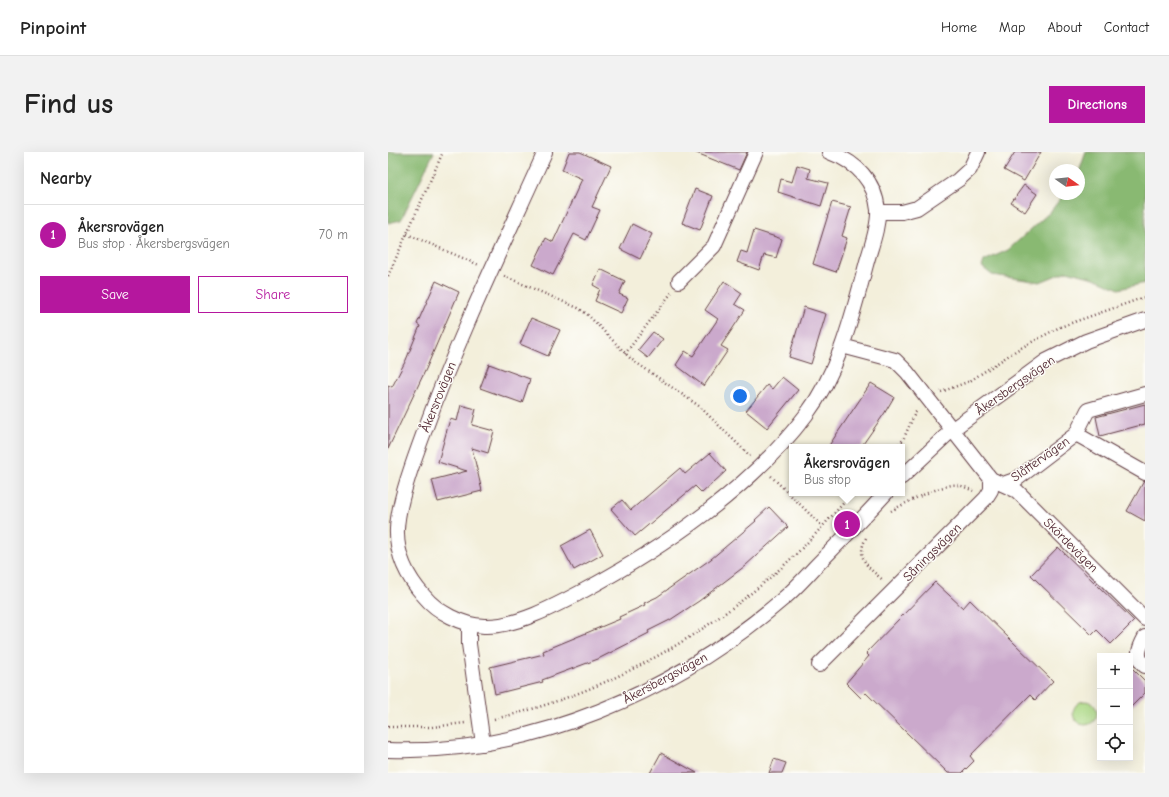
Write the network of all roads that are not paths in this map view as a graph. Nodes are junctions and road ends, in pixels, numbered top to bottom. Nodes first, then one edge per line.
1 (545, 152) edge
2 (756, 152) edge
3 (829, 152) edge
4 (978, 152) edge
5 (878, 212) junction
6 (679, 281) road end
7 (1145, 320) edge
8 (842, 346) junction
9 (1145, 394) edge
10 (954, 429) junction
11 (1076, 434) junction
12 (905, 474) edge
13 (1145, 474) edge
14 (997, 481) junction
15 (883, 496) edge
16 (1145, 619) edge
17 (469, 624) junction
18 (1145, 637) edge
19 (819, 665) dead end
20 (1145, 666) edge
21 (483, 744) junction
22 (388, 750) edge

1 - 17 street, Åkersrovägen
2 - 6 street
3 - 5 street, Åkersrovägen
4 - 5 street
5 - 8 street, Åkersrovägen
7 - 10 street, Åkersbergsvägen
8 - 10 street
8 - 17 street, Åkersrovägen
9 - 11 street, Slåttervägen
10 - 12 street, Åkersbergsvägen
10 - 14 street
11 - 13 street, Slåttervägen
11 - 14 street, Slåttervägen
14 - 16 street, Skördevägen
14 - 19 street, Såningsvägen
15 - 21 street, Åkersbergsvägen
17 - 21 street
18 - 20 street
21 - 22 street, Åkersbergsvägen

